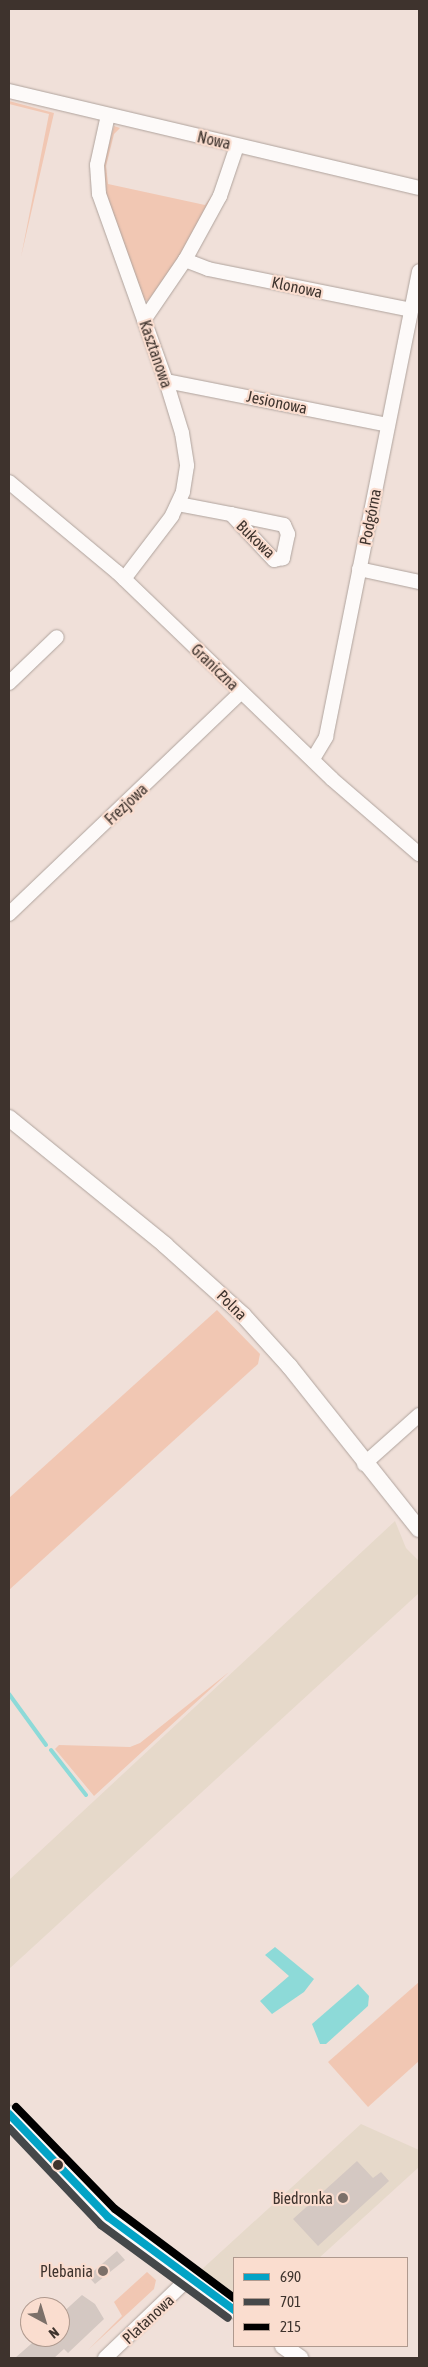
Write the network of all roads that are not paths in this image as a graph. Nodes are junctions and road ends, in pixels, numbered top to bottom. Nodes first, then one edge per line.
1 (9, 91) edge
2 (108, 115) junction
3 (237, 146) junction
4 (419, 188) edge
5 (185, 260) junction
6 (419, 271) edge
7 (411, 310) junction
8 (144, 320) junction
9 (166, 381) junction
10 (388, 425) junction
11 (9, 482) edge
12 (178, 504) junction
13 (231, 514) dead end
14 (359, 569) junction
15 (124, 578) junction
16 (419, 582) edge
17 (57, 637) dead end
18 (9, 683) edge
19 (241, 692) junction
20 (313, 759) junction
21 (419, 854) edge
22 (9, 914) edge
23 (9, 1118) edge
24 (419, 1415) edge
25 (364, 1464) junction
26 (419, 1529) edge
27 (9, 2114) edge
28 (189, 2278) junction
29 (233, 2309) edge
30 (284, 2347) edge
31 (105, 2358) edge
32 (300, 2358) edge

1 - 2 street, Nowa
2 - 3 street, Nowa
2 - 8 street, Kasztanowa
3 - 4 street, Nowa
3 - 5 street
5 - 7 street, Klonowa
5 - 8 street
6 - 7 street, Podgórna
7 - 10 street, Podgórna
8 - 9 street, Kasztanowa
9 - 10 street, Jesionowa
9 - 12 street, Kasztanowa
10 - 14 street, Podgórna
11 - 15 street, Graniczna
12 - 13 street, Bukowa
12 - 15 street, Kasztanowa
14 - 16 street
14 - 20 street, Podgórna
15 - 19 street, Graniczna
17 - 18 street
19 - 20 street, Graniczna
19 - 22 street, Frezjowa
20 - 21 street, Graniczna
23 - 25 street, Polna
24 - 25 street
25 - 26 street, Polna
27 - 28 street
28 - 29 street
28 - 31 street, Platanowa
30 - 32 street

